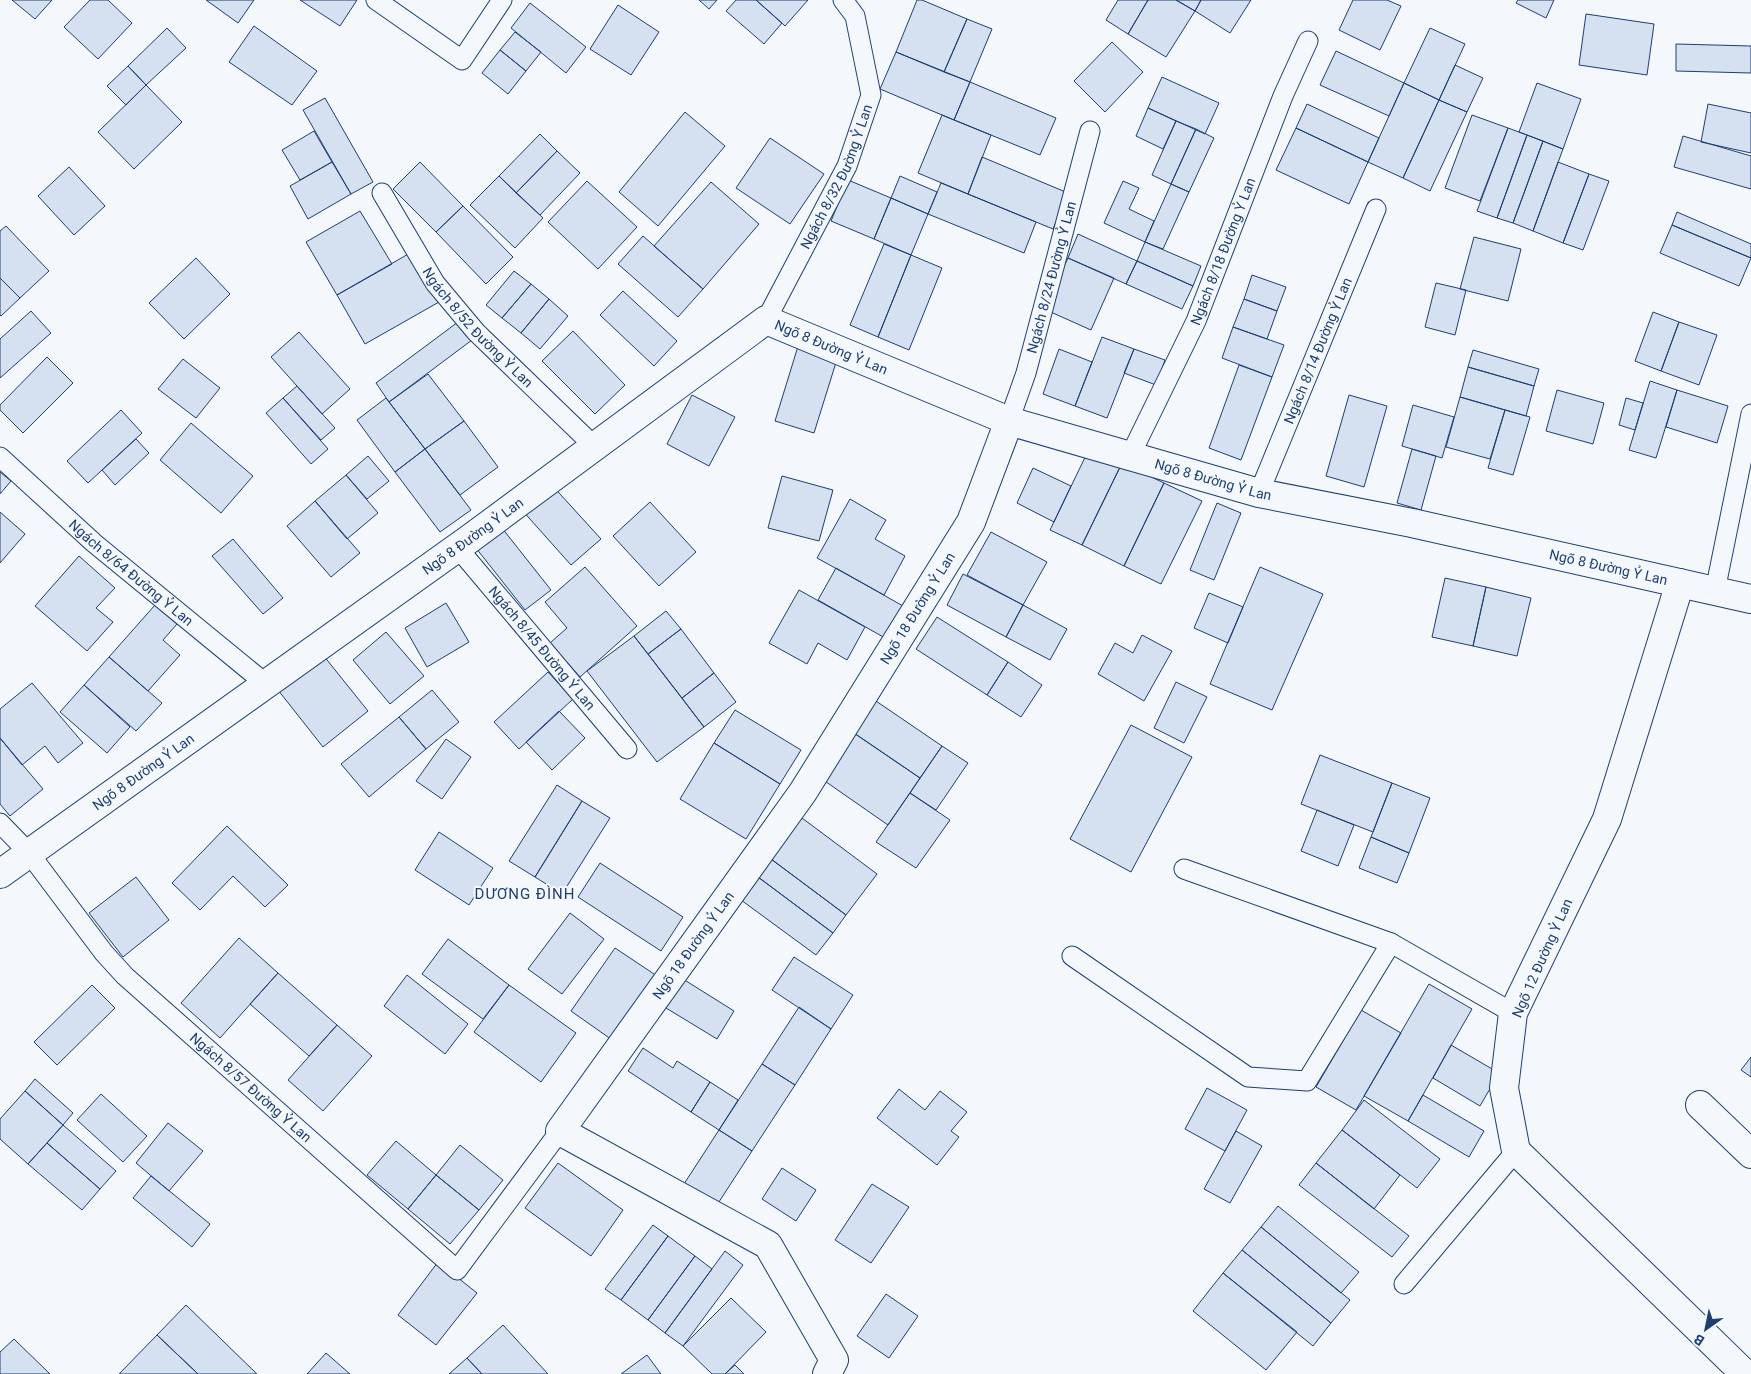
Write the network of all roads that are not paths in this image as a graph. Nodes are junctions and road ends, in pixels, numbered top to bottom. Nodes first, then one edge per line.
1 (376, 0) edge
2 (502, 0) edge
3 (843, 0) edge
4 (1308, 41) dead end
5 (1090, 131) dead end
6 (382, 192) dead end
7 (1376, 209) dead end
8 (766, 320) junction
9 (1751, 414) edge
10 (1009, 421) junction
11 (595, 446) junction
12 (1130, 456) junction
13 (0, 457) edge
14 (1259, 493) junction
15 (457, 547) junction
16 (1680, 584) junction
17 (1715, 591) junction
18 (1751, 599) edge
19 (266, 684) junction
20 (627, 749) dead end
21 (0, 823) edge
22 (29, 853) junction
23 (1184, 868) dead end
24 (0, 874) edge
25 (1391, 943) junction
26 (1072, 956) dead end
27 (1513, 1013) junction
28 (1700, 1105) dead end
29 (560, 1130) junction
30 (1516, 1151) junction
31 (1751, 1154) edge
32 (1404, 1284) dead end
33 (828, 1374) edge
34 (1745, 1374) edge

1 - 2 lane
3 - 8 lane, Ngách 8/32 Đường Ỷ Lan
4 - 12 lane, Ngách 8/18 Đường Ỷ Lan
5 - 10 lane, Ngách 8/24 Đường Ỷ Lan
6 - 11 lane, Ngách 8/52 Đường Ỷ Lan
7 - 14 lane, Ngách 8/14 Đường Ỷ Lan
8 - 10 street, Ngõ 8 Đường Ỷ Lan
8 - 11 street, Ngõ 8 Đường Ỷ Lan
9 - 17 lane
10 - 12 street, Ngõ 8 Đường Ỷ Lan
10 - 29 street, Ngõ 18 Đường Ỷ Lan
11 - 15 street, Ngõ 8 Đường Ỷ Lan
12 - 14 street, Ngõ 8 Đường Ỷ Lan
13 - 19 lane, Ngách 8/64 Đường Ỷ Lan
14 - 16 street, Ngõ 8 Đường Ỷ Lan
15 - 19 street, Ngõ 8 Đường Ỷ Lan
15 - 20 lane, Ngách 8/45 Đường Ỷ Lan
16 - 17 street, Ngõ 8 Đường Ỷ Lan
16 - 27 street, Ngõ 12 Đường Ỷ Lan
17 - 18 street, Ngõ 8 Đường Ỷ Lan
19 - 22 street, Ngõ 8 Đường Ỷ Lan
21 - 22 lane
22 - 24 street, Ngõ 8 Đường Ỷ Lan
22 - 29 lane, Ngách 8/57 Đường Ỷ Lan
23 - 25 lane
25 - 26 lane
25 - 27 lane
27 - 30 street, Ngõ 12 Đường Ỷ Lan
28 - 31 street
29 - 33 street
30 - 32 lane
30 - 34 street

